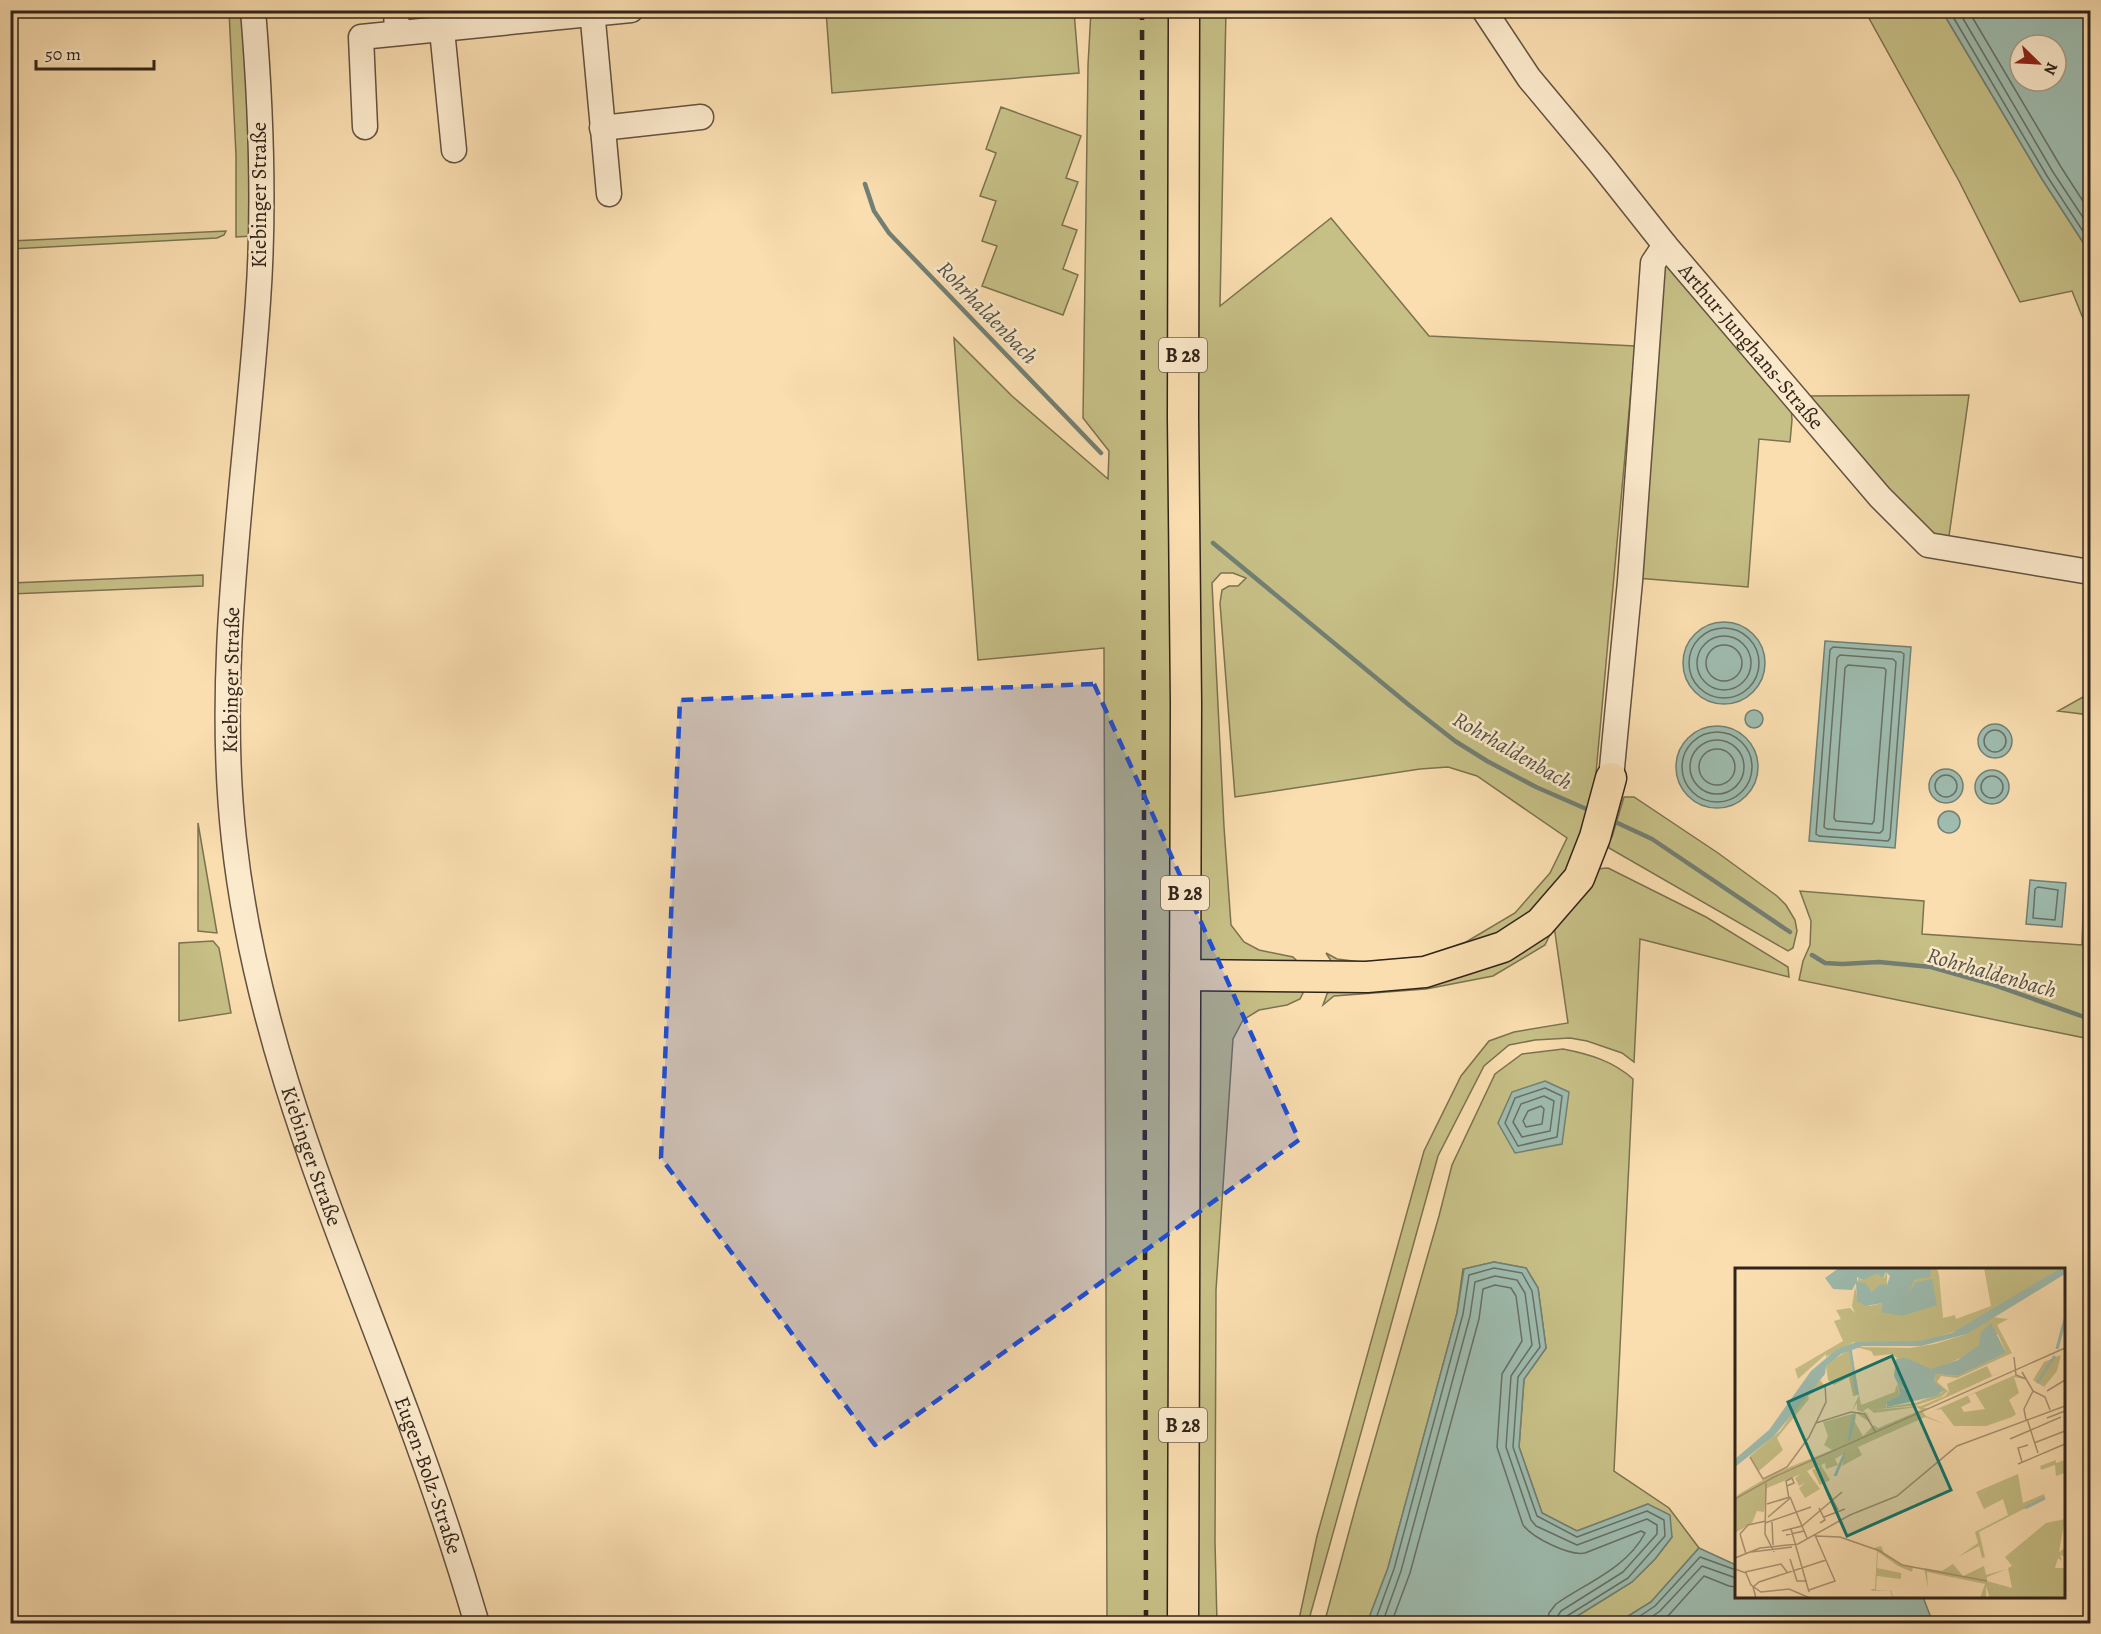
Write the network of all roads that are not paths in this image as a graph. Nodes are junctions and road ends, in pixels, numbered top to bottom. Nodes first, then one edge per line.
1 (253, 10) edge
2 (631, 10) edge
3 (1184, 10) edge
4 (1484, 10) edge
5 (592, 13) edge
6 (397, 22) edge
7 (442, 30) junction
8 (701, 117) dead end
9 (365, 127) dead end
10 (602, 128) junction
11 (454, 150) dead end
12 (609, 194) dead end
13 (1665, 245) junction
14 (2091, 572) edge
15 (1609, 787) joint
16 (1185, 975) junction
17 (375, 1329) joint
18 (477, 1623) edge
19 (1183, 1623) edge

1 - 17 street, Kiebinger Straße
2 - 5 street
3 - 16 main road, B 28
4 - 13 street, Arthur-Junghans-Straße
5 - 7 street
5 - 10 street
6 - 7 street
6 - 9 street
7 - 11 street
8 - 10 street
10 - 12 street
13 - 14 street, Arthur-Junghans-Straße
13 - 15 street
15 - 16 main road
16 - 19 main road, B 28
17 - 18 street, Eugen-Bolz-Straße

